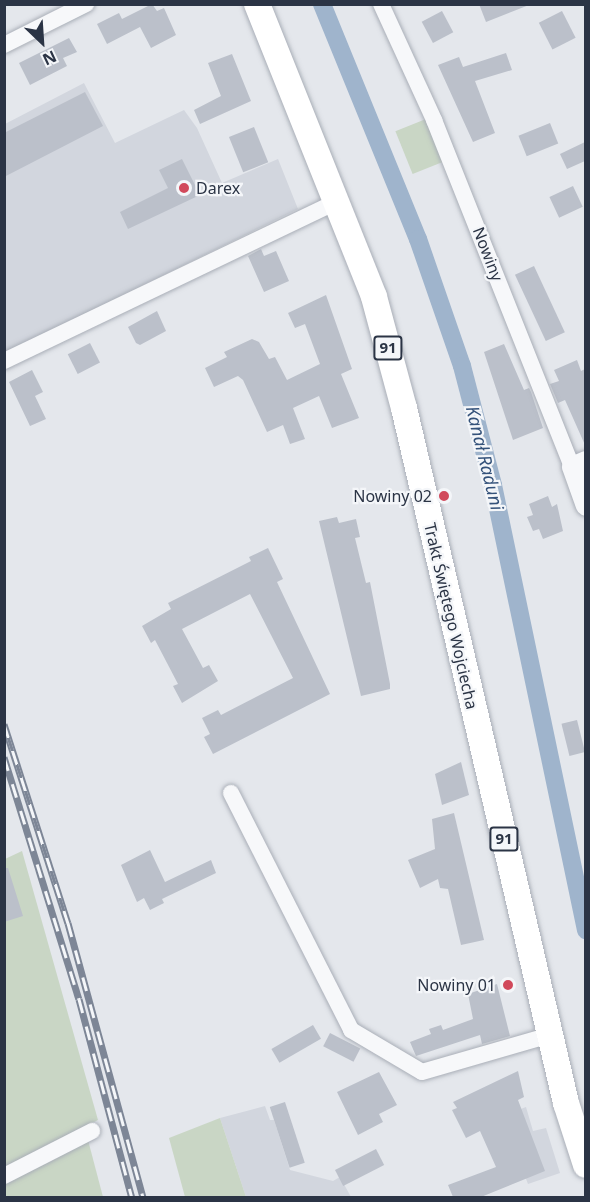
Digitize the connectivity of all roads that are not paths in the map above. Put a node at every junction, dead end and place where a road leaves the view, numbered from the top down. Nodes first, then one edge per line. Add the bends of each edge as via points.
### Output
1 (86, 4) edge
2 (257, 4) edge
3 (381, 4) edge
4 (4, 45) edge
5 (338, 201) junction
6 (4, 361) edge
7 (579, 464) edge
8 (585, 506) edge
9 (231, 793) dead end
10 (550, 1035) junction
11 (92, 1131) dead end
12 (585, 1165) edge
13 (4, 1176) edge

1 - 4 street
2 - 5 main road, Trakt Świętego Wojciecha / 91
3 - 7 street, Nowiny via 439,130
5 - 6 street
5 - 10 main road, Trakt Świętego Wojciecha / 91 via 374,297 404,408
7 - 8 street, Nowiny
9 - 10 street via 351,1030 422,1072
10 - 12 main road, Trakt Świętego Wojciecha / 91
11 - 13 street

